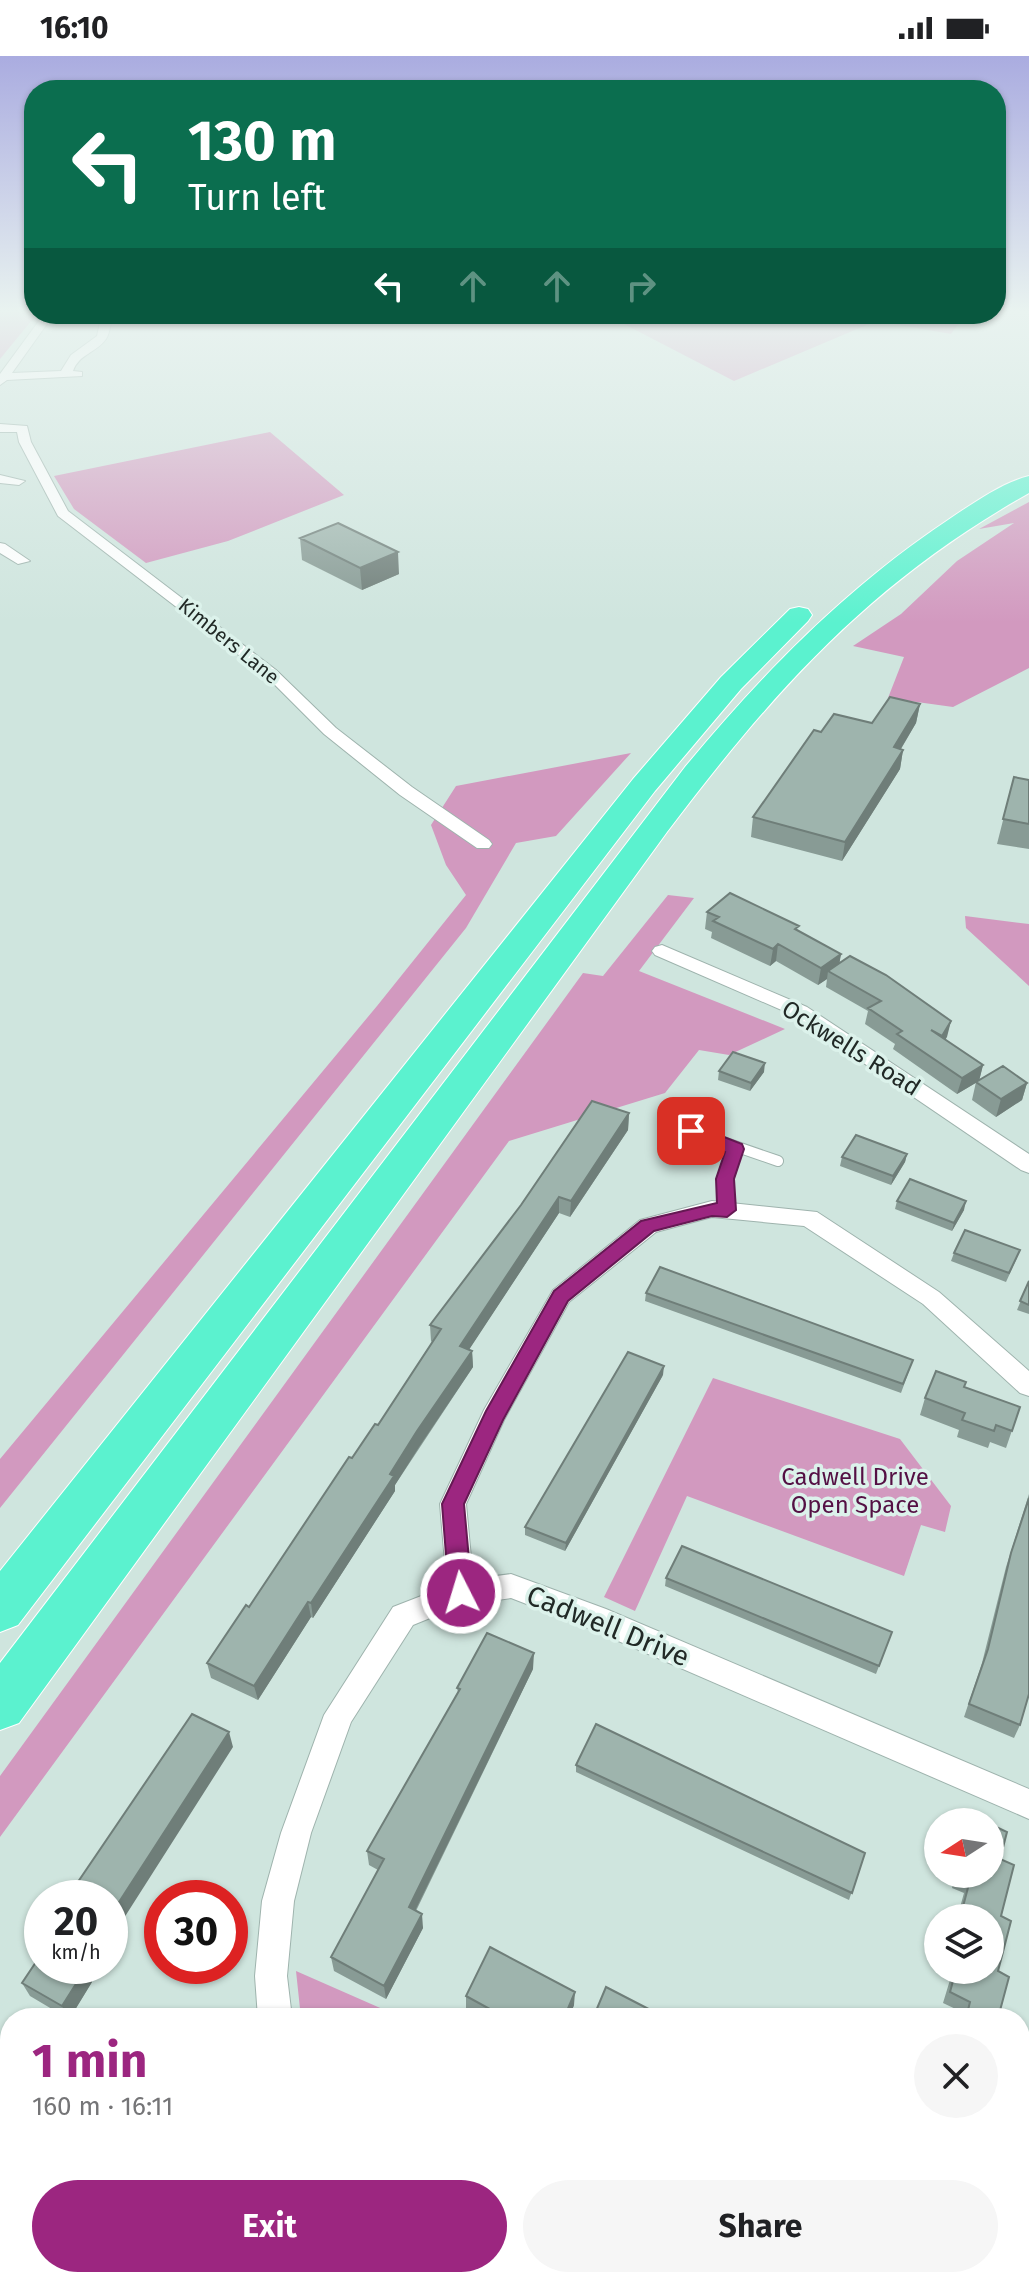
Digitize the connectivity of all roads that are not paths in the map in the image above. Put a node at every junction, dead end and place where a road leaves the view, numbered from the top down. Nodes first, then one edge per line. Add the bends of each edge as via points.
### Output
1 (0, 428) edge
2 (1029, 463) edge
3 (0, 479) edge
4 (19, 481) dead end
5 (1029, 483) edge
6 (895, 539) dead end
7 (0, 547) edge
8 (23, 561) dead end
9 (861, 564) dead end
10 (483, 844) dead end
11 (662, 951) dead end
12 (691, 1131) dead end
13 (735, 1149) junction
14 (778, 1161) dead end
15 (1029, 1165) edge
16 (727, 1210) junction
17 (1029, 1386) edge
18 (119, 1456) junction
19 (0, 1573) edge
20 (461, 1593) junction
21 (0, 1609) edge
22 (0, 1705) edge
23 (1029, 1804) edge
24 (274, 2008) edge

1 - 10 street, Kimbers Lane via 23,429 63,513 271,673 330,731 406,791
2 - 6 highway
3 - 4 street
5 - 22 highway via 939,536 862,594 738,719
7 - 8 street
9 - 18 highway via 751,661 666,758
11 - 15 street, Ockwells Road via 800,1011
12 - 13 lane
13 - 14 lane
13 - 16 lane via 725,1179
16 - 17 street via 809,1218 931,1298
16 - 20 street via 648,1226 561,1296 493,1417 453,1504
18 - 19 highway
18 - 21 highway
20 - 23 street, Cadwell Drive via 511,1586
20 - 24 street, Cadwell Drive via 403,1616 339,1715 296,1833 278,1901 271,1976

